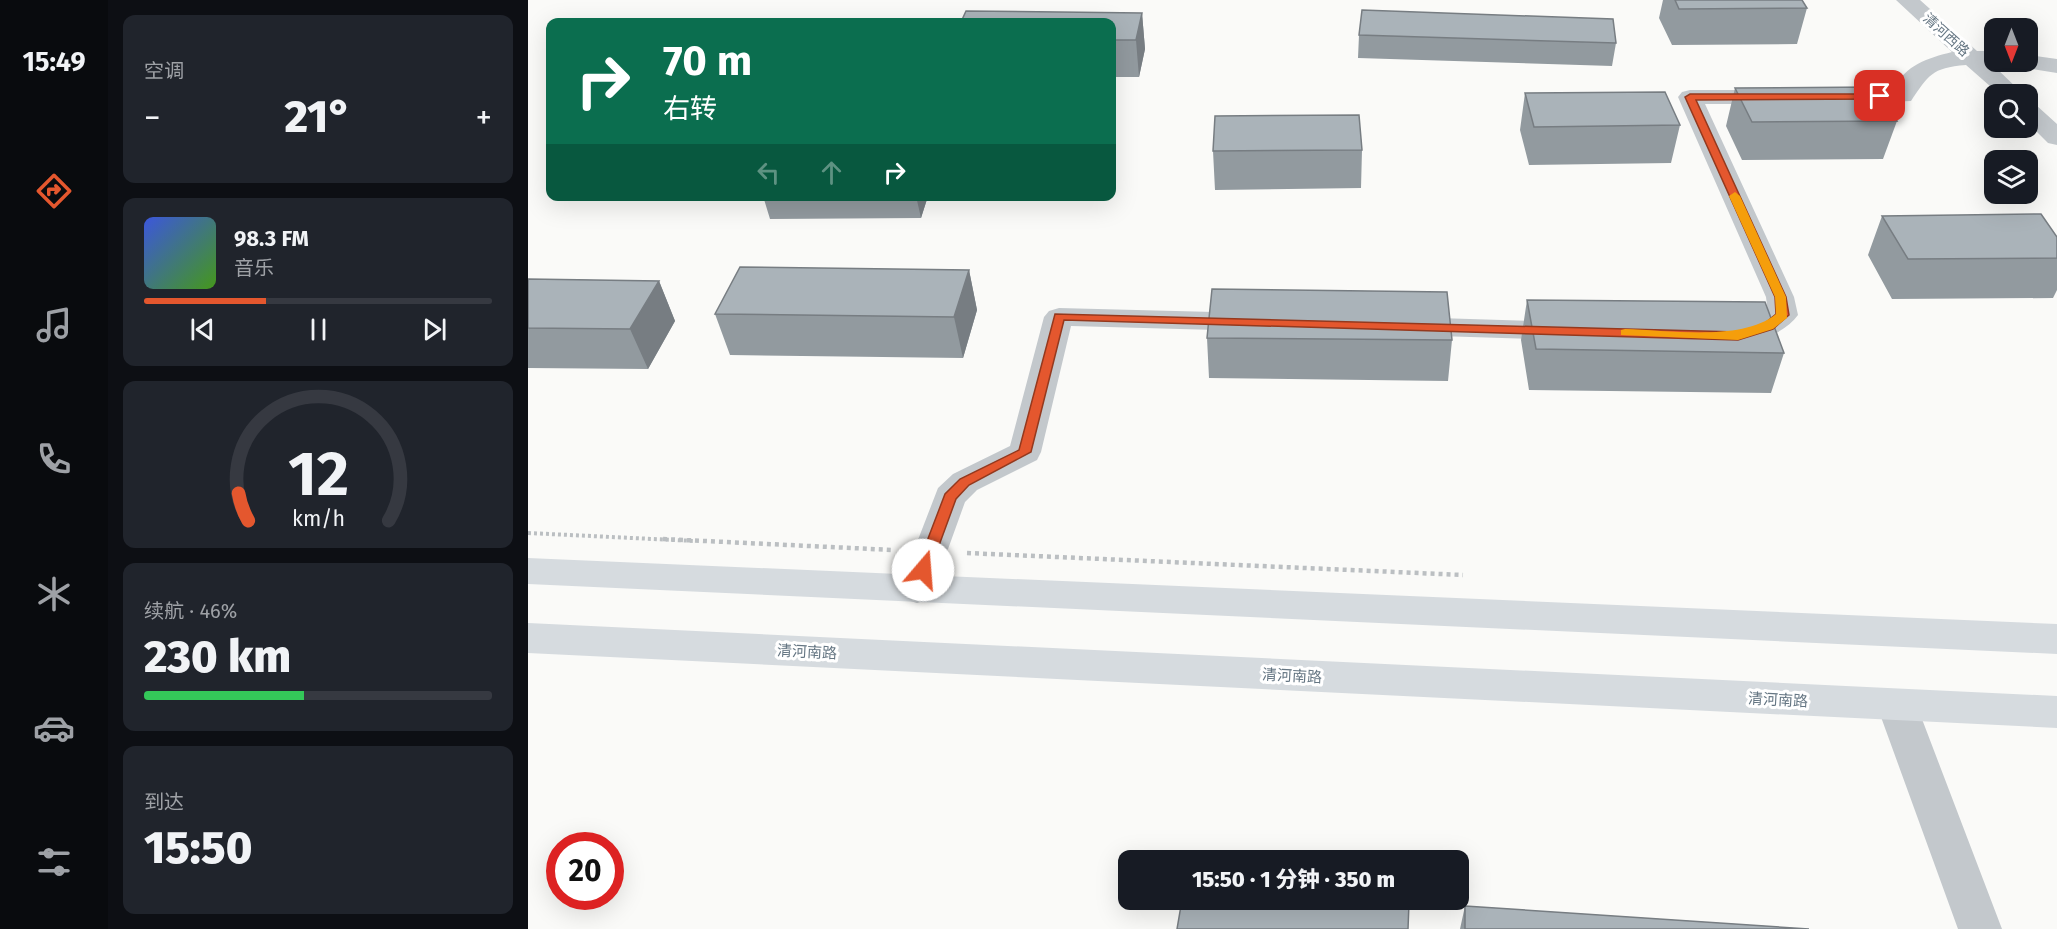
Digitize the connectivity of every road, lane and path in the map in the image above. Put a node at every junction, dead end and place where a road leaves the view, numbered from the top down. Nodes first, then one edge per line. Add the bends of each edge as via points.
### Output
1 (1907, 0) edge
2 (1982, 56) edge
3 (2038, 63) edge
4 (2057, 66) edge
5 (2004, 84) edge
6 (2038, 120) edge
7 (2057, 138) edge
8 (1274, 323) edge
9 (1381, 326) edge
10 (1595, 332) edge
11 (1703, 335) edge
12 (528, 533) edge
13 (929, 551) junction
14 (528, 571) edge
15 (1469, 575) dead end
16 (917, 589) junction
17 (528, 638) edge
18 (2057, 639) edge
19 (1897, 706) junction
20 (2057, 712) edge
21 (1980, 929) edge

1 - 2 street, 清河西路
2 - 5 street, 清河西路
2 - 11 street via 1924,67 1907,83 1903,96 1690,97 1780,297 1783,315 1769,327 1738,336
3 - 4 street
6 - 7 street
8 - 13 street via 1059,316 1025,452 964,482 950,497
9 - 10 street
12 - 13 path
13 - 15 path
13 - 16 street
14 - 16 main road
16 - 18 main road
17 - 19 main road, 清河南路
19 - 20 main road, 清河南路
19 - 21 street

